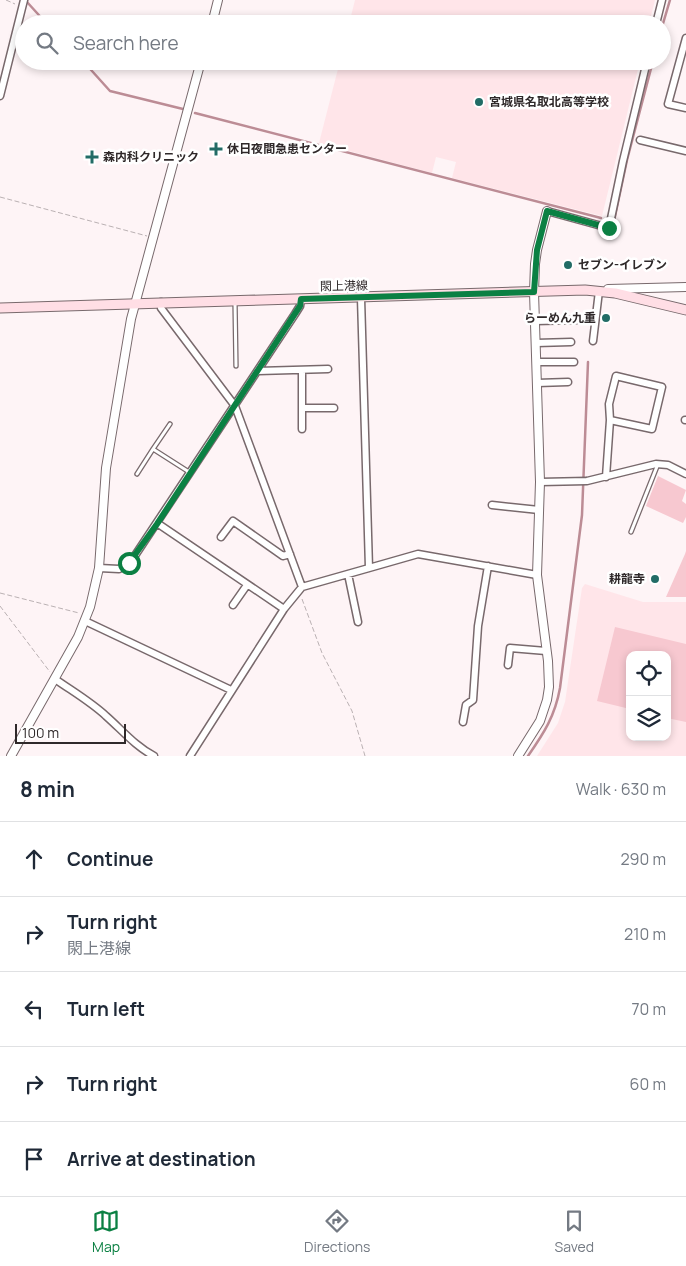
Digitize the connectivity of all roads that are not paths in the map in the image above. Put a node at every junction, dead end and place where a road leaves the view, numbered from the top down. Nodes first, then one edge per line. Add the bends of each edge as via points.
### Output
1 (24, 0) edge
2 (218, 0) edge
3 (662, 0) edge
4 (20, 15) edge
5 (214, 15) edge
6 (658, 15) edge
7 (15, 36) edge
8 (686, 38) edge
9 (682, 65) edge
10 (198, 70) edge
11 (645, 70) edge
12 (0, 96) edge
13 (686, 108) edge
14 (640, 140) dead end
15 (686, 152) edge
16 (547, 211) joint
17 (657, 288) junction
18 (686, 288) edge
19 (585, 290) junction
20 (534, 292) junction
21 (599, 292) junction
22 (361, 298) junction
23 (301, 299) junction
24 (234, 300) junction
25 (649, 301) junction
26 (161, 302) junction
27 (135, 303) junction
28 (0, 308) edge
29 (686, 310) edge
30 (577, 320) dead end
31 (535, 321) junction
32 (593, 341) dead end
33 (536, 342) junction
34 (571, 342) dead end
35 (536, 362) junction
36 (574, 362) dead end
37 (236, 366) dead end
38 (328, 369) dead end
39 (302, 370) junction
40 (258, 371) junction
41 (568, 382) dead end
42 (537, 383) junction
43 (235, 406) junction
44 (302, 408) junction
45 (334, 408) dead end
46 (610, 420) junction
47 (170, 424) dead end
48 (302, 429) dead end
49 (153, 449) junction
50 (659, 464) junction
51 (189, 473) junction
52 (136, 474) dead end
53 (686, 474) edge
54 (606, 477) junction
55 (540, 482) junction
56 (492, 504) dead end
57 (539, 510) junction
58 (157, 524) junction
59 (631, 532) dead end
60 (221, 537) dead end
61 (290, 554) junction
62 (488, 566) junction
63 (99, 568) junction
64 (370, 568) junction
65 (348, 574) junction
66 (537, 575) junction
67 (247, 585) junction
68 (301, 589) junction
69 (233, 605) dead end
70 (284, 609) junction
71 (86, 618) junction
72 (358, 622) dead end
73 (546, 651) junction
74 (508, 665) dead end
75 (55, 679) junction
76 (231, 690) junction
77 (463, 722) dead end
78 (11, 756) edge
79 (154, 756) edge
80 (190, 756) edge
81 (518, 756) edge

1 - 4 street
2 - 5 street
3 - 6 street
7 - 12 street
8 - 9 street
9 - 13 street via 668,104
10 - 27 street
11 - 16 street via 609,228
14 - 15 street
16 - 20 street via 537,250
17 - 18 street
17 - 19 street
17 - 25 street via 650,294
19 - 20 main road, 閖上港線
19 - 21 main road, 閖上港線
20 - 22 main road, 閖上港線
20 - 31 street
21 - 25 main road, 閖上港線
21 - 32 street
22 - 23 main road, 閖上港線
22 - 64 street
23 - 24 main road, 閖上港線
23 - 40 street via 300,306
24 - 26 main road, 閖上港線
24 - 37 lane
25 - 29 main road, 閖上港線
26 - 27 main road, 閖上港線
26 - 43 street via 161,308
27 - 28 main road, 閖上港線
27 - 63 street via 106,468
30 - 31 street
31 - 33 street
33 - 34 street
33 - 35 street
35 - 36 street
35 - 42 street
38 - 39 street
39 - 40 street
39 - 44 street
40 - 43 street
41 - 42 street
42 - 55 street
43 - 51 street
43 - 61 street
44 - 45 street
44 - 48 street
46 - 46 street via 609,404 616,376 662,387 652,429
46 - 54 street
47 - 49 lane
49 - 51 lane
49 - 52 lane
50 - 53 street
50 - 54 street
50 - 59 lane
51 - 58 street
54 - 55 street via 587,481
55 - 57 street
56 - 57 street
57 - 66 street
58 - 63 street via 124,567 114,570
58 - 67 street
60 - 61 street via 233,520 283,556
61 - 68 street
62 - 64 street via 418,554
62 - 66 street
62 - 77 street via 478,626 472,700 466,705
63 - 71 street
64 - 65 street
65 - 68 street
65 - 72 street
66 - 73 street
67 - 69 street
67 - 70 street
68 - 70 street
70 - 76 street
71 - 75 street
71 - 76 street
73 - 74 street via 510,648
73 - 81 street via 549,674 547,700 536,728
75 - 78 street
75 - 79 street via 106,715 125,735
76 - 80 street

